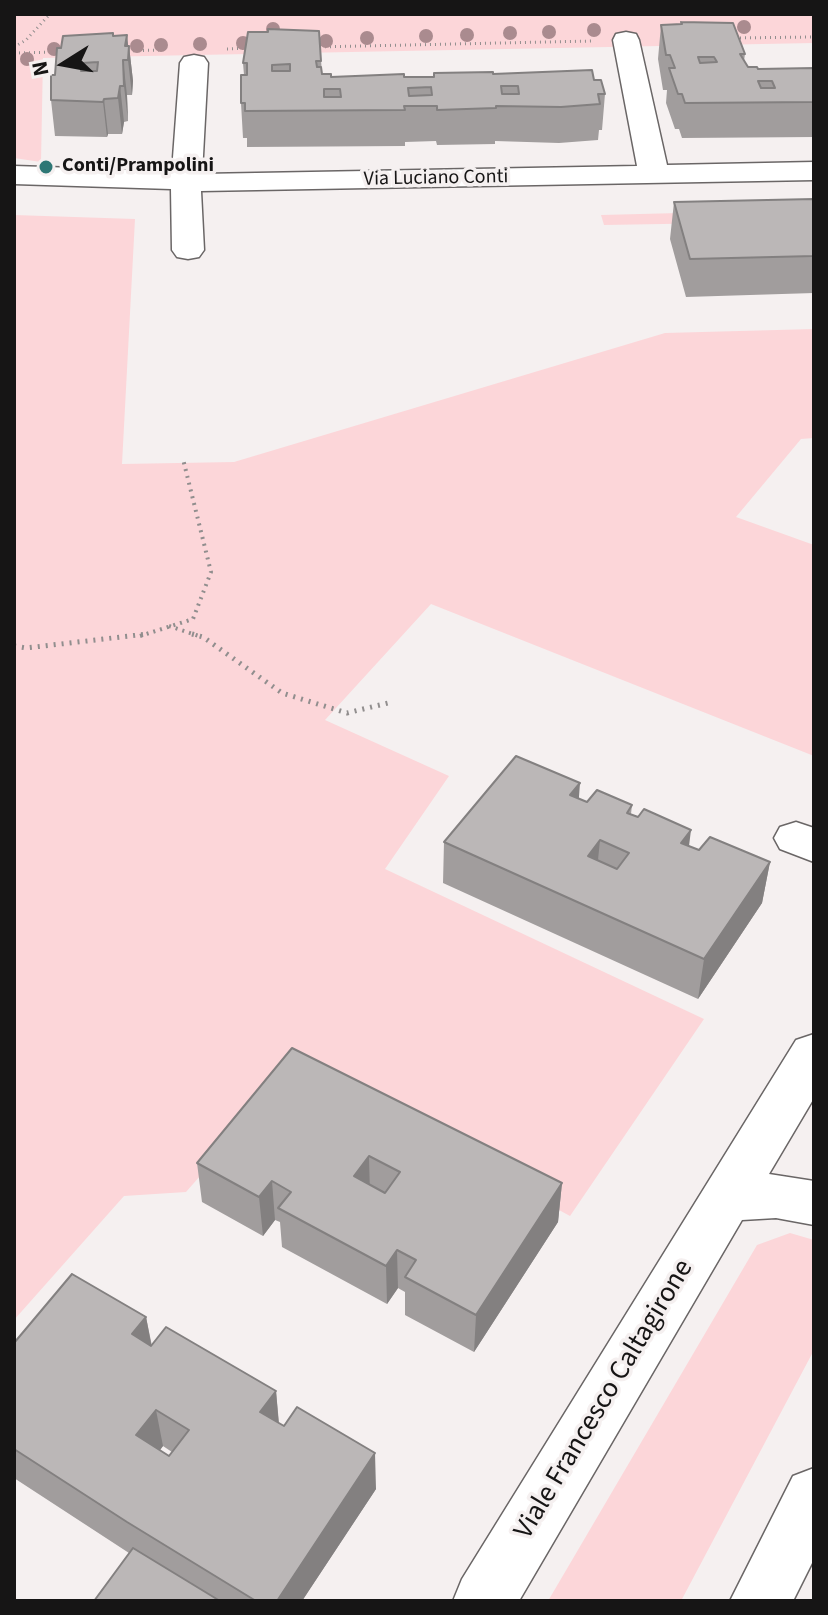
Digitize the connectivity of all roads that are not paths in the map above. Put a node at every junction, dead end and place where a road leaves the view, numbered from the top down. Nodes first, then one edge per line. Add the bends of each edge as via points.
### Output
1 (626, 40) road end
2 (194, 54) road end
3 (814, 171) edge
4 (654, 174) junction
5 (14, 175) edge
6 (187, 186) junction
7 (14, 195) edge
8 (188, 250) dead end
9 (814, 1054) edge
10 (726, 1198) junction
11 (814, 1203) edge
12 (814, 1496) edge
13 (484, 1601) edge
14 (761, 1601) edge

1 - 4 street
2 - 6 street
3 - 4 street, Via Luciano Conti
4 - 6 street, Via Luciano Conti via 422,188
5 - 6 street, Via Luciano Conti
6 - 7 street, Via Luciano Conti
6 - 8 street
9 - 10 street, Viale Francesco Caltagirone
10 - 11 street via 776,1196
10 - 13 street, Viale Francesco Caltagirone
12 - 14 street

